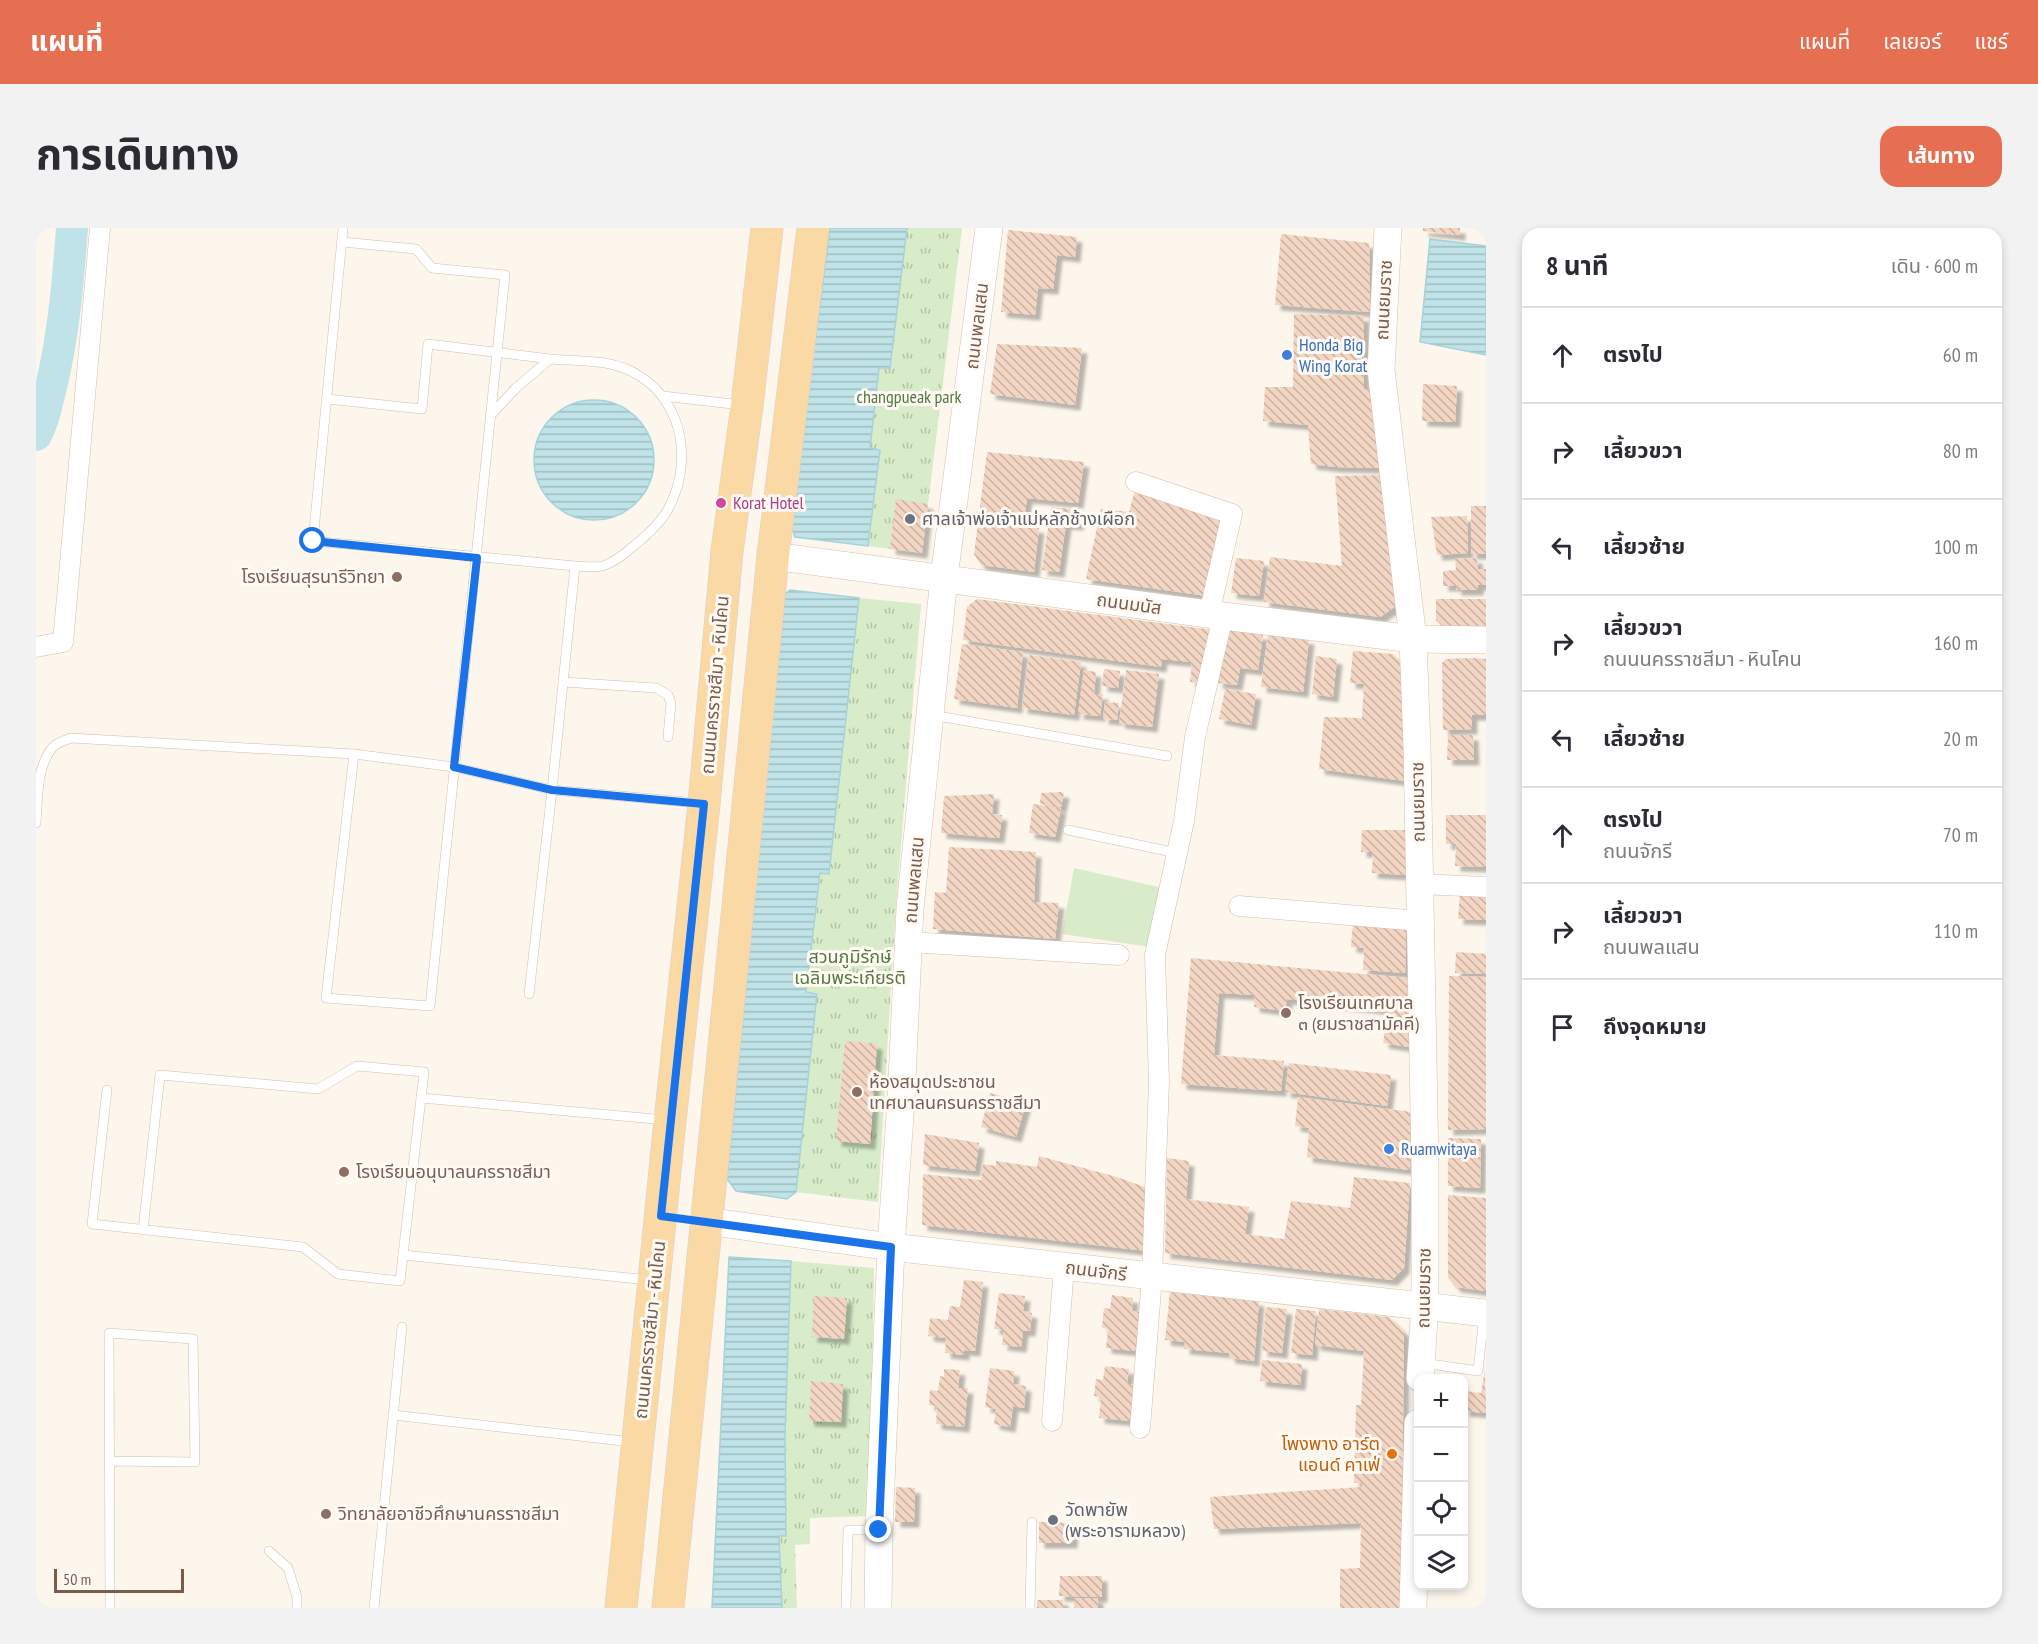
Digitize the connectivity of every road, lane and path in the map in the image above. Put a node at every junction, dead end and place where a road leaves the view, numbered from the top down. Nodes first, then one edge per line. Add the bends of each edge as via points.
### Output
1 (100, 228) edge
2 (343, 228) edge
3 (767, 228) edge
4 (813, 228) edge
5 (989, 228) edge
6 (1388, 228) edge
7 (342, 242) junction
8 (497, 351) junction
9 (550, 359) junction
10 (663, 396) junction
11 (327, 399) junction
12 (747, 406) junction
13 (490, 416) junction
14 (1136, 482) dead end
15 (727, 551) junction
16 (773, 556) junction
17 (477, 558) junction
18 (574, 566) junction
19 (944, 579) junction
20 (1216, 615) junction
21 (1413, 639) junction
22 (1486, 640) edge
23 (36, 647) edge
24 (563, 682) junction
25 (930, 714) junction
26 (668, 737) dead end
27 (354, 754) junction
28 (1167, 756) dead end
29 (454, 767) junction
30 (552, 790) junction
31 (704, 804) junction
32 (36, 823) edge
33 (1068, 830) dead end
34 (1177, 853) junction
35 (1420, 884) junction
36 (1486, 887) edge
37 (1239, 906) dead end
38 (1420, 921) junction
39 (909, 942) junction
40 (1119, 955) dead end
41 (529, 994) dead end
42 (107, 1090) dead end
43 (421, 1098) junction
44 (670, 1121) junction
45 (661, 1216) junction
46 (707, 1221) junction
47 (143, 1230) junction
48 (891, 1247) junction
49 (403, 1255) junction
50 (1064, 1267) junction
51 (1152, 1277) junction
52 (655, 1280) junction
53 (1425, 1305) junction
54 (1485, 1313) edge
55 (402, 1327) dead end
56 (1420, 1371) edge
57 (393, 1415) junction
58 (1052, 1421) dead end
59 (1140, 1428) dead end
60 (1419, 1428) edge
61 (638, 1443) junction
62 (110, 1461) junction
63 (1032, 1522) dead end
64 (879, 1530) junction
65 (269, 1551) dead end
66 (110, 1608) edge
67 (297, 1608) edge
68 (374, 1608) edge
69 (621, 1608) edge
70 (668, 1608) edge
71 (846, 1608) edge
72 (878, 1608) edge
73 (1030, 1608) edge
74 (1413, 1608) edge

1 - 23 street via 63,642
2 - 7 lane
3 - 12 main road, ถนนนครราชสีมา - หินโคน
4 - 16 main road
5 - 19 street, ถนนพลแสน
6 - 21 street, ถนนยมราช via 1381,370
7 - 8 lane via 416,249 432,268 506,275
7 - 11 lane
8 - 9 lane
8 - 11 lane via 428,344 422,409
8 - 13 lane
9 - 10 lane via 613,363 639,375
9 - 13 lane
10 - 12 lane
10 - 18 lane via 676,420 682,448 680,481 667,512 624,554 602,566
11 - 17 lane via 313,541
12 - 15 main road, ถนนนครราชสีมา - หินโคน
13 - 17 lane
14 - 20 street via 1232,514
15 - 16 main road
15 - 31 main road, ถนนนครราชสีมา - หินโคน
16 - 19 street, ถนนมนัส
16 - 46 main road
17 - 18 lane
17 - 29 lane
18 - 24 lane
19 - 20 street, ถนนมนัส
19 - 25 street, ถนนพลแสน
20 - 21 street, ถนนมนัส
20 - 34 street
21 - 22 street, ถนนมนัส
21 - 35 street, ถนนยมราช
24 - 26 lane via 656,688 668,695 671,703
24 - 30 lane
25 - 28 lane
25 - 39 street, ถนนพลแสน
27 - 29 lane
27 - 29 lane via 326,998 430,1006
27 - 32 lane via 71,738 56,744 47,756
29 - 30 lane
30 - 31 lane
30 - 41 lane
31 - 44 main road, ถนนนครราชสีมา - หินโคน
33 - 34 lane
34 - 51 street via 1155,955 1160,1081
35 - 36 street
35 - 38 street, ถนนยมราช
37 - 38 street
38 - 53 street, ถนนยมราช
39 - 40 street
39 - 48 street, ถนนพลแสน
42 - 47 lane via 92,1224
43 - 44 lane
43 - 47 lane via 424,1072 357,1066 318,1089 160,1075
43 - 49 lane
44 - 45 main road, ถนนนครราชสีมา - หินโคน
45 - 46 main road
45 - 52 main road, ถนนนครราชสีมา - หินโคน
46 - 48 street, ถนนจักรี
46 - 70 main road
47 - 49 lane via 303,1247 338,1274 400,1281
48 - 50 street, ถนนจักรี
48 - 64 street, ถนนพลแสน
49 - 52 lane
50 - 51 street, ถนนจักรี
50 - 58 street
51 - 53 street, ถนนจักรี
51 - 59 street
52 - 61 main road, ถนนนครราชสีมา - หินโคน
53 - 54 street, ถนนจักรี
53 - 56 street, ถนนยมราช
54 - 56 lane via 1478,1371
55 - 57 lane
57 - 61 lane
57 - 68 lane
60 - 74 street
61 - 69 main road, ถนนนครราชสีมา - หินโคน
62 - 62 lane via 109,1333 193,1339 195,1462
62 - 66 lane
63 - 73 lane
64 - 71 lane via 848,1530
64 - 72 street, ถนนพลแสน
65 - 67 lane via 288,1568

